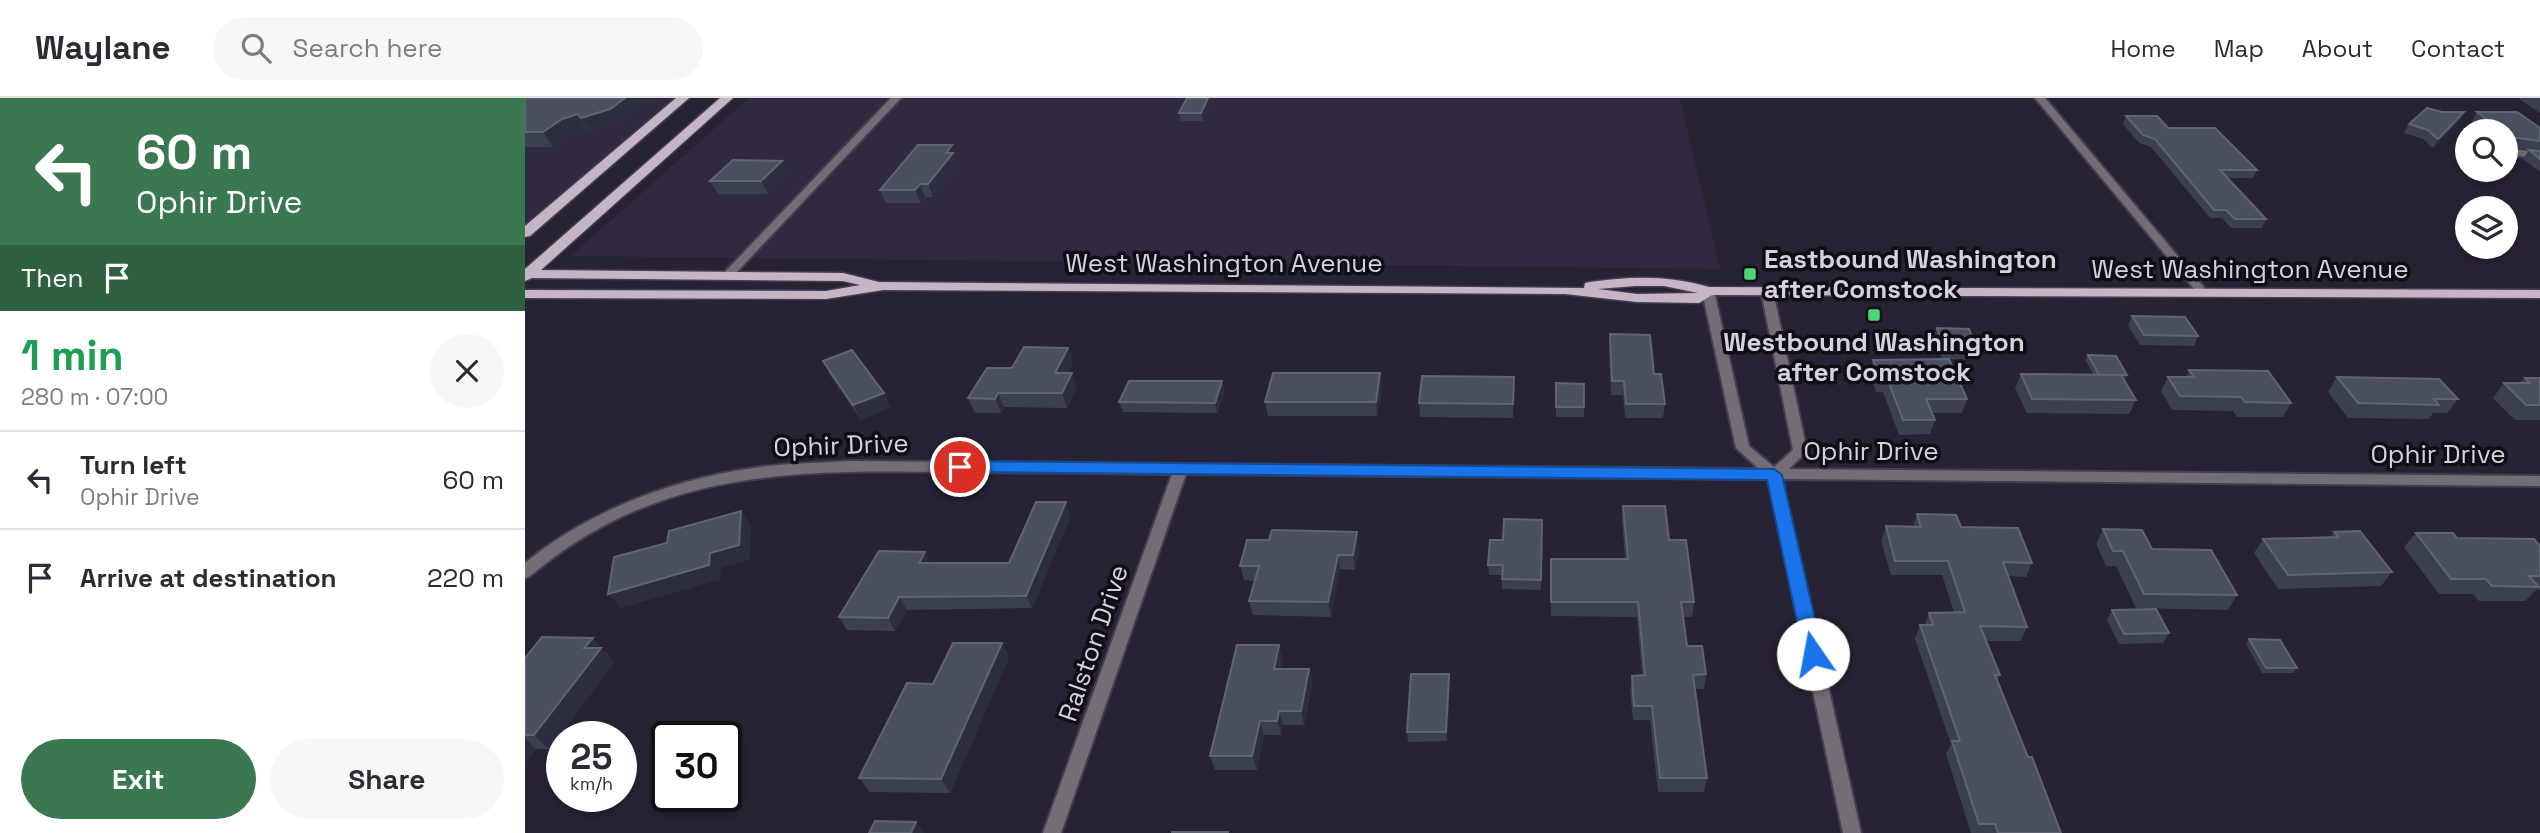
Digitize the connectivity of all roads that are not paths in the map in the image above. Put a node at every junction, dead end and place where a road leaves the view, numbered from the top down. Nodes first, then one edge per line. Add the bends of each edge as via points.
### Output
1 (683, 98) edge
2 (727, 98) edge
3 (896, 98) edge
4 (2040, 98) edge
5 (2518, 153) edge
6 (2540, 156) edge
7 (525, 233) edge
8 (526, 275) edge
9 (727, 276) junction
10 (883, 286) junction
11 (1708, 290) junction
12 (1767, 291) junction
13 (525, 293) edge
14 (2203, 293) junction
15 (2540, 294) edge
16 (1179, 470) junction
17 (1774, 475) junction
18 (2540, 481) edge
19 (525, 572) edge
20 (1052, 833) edge
21 (1853, 833) edge

1 - 7 main road
2 - 8 main road
3 - 9 street
4 - 14 street
5 - 6 street
8 - 9 main road, West Washington Avenue
9 - 10 main road, West Washington Avenue via 843,277
10 - 11 main road, West Washington Avenue via 1565,290 1672,299 1699,299
10 - 13 main road, West Washington Avenue via 826,295
11 - 12 main road, West Washington Avenue
11 - 17 street via 1744,448
12 - 14 main road, West Washington Avenue
12 - 17 street via 1800,451
14 - 15 main road, West Washington Avenue
16 - 17 street, Ophir Drive
16 - 19 street, Ophir Drive via 850,466 739,474 658,495 575,536
16 - 20 street, Ralston Drive
17 - 18 street, Ophir Drive
17 - 21 street

